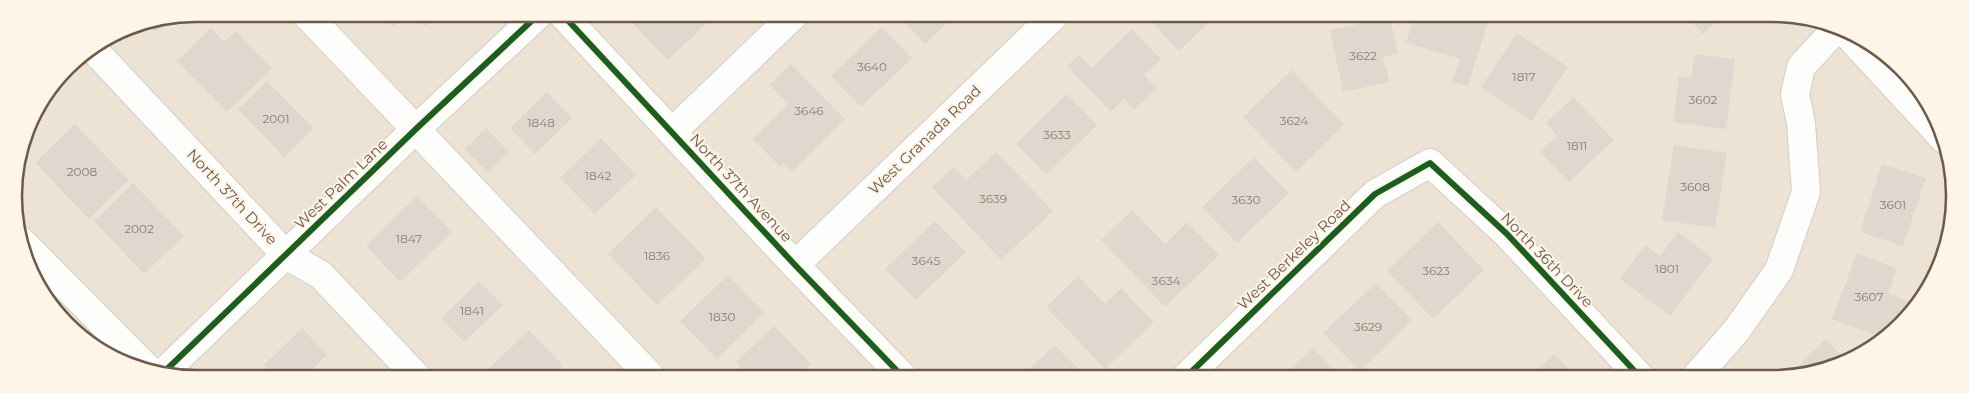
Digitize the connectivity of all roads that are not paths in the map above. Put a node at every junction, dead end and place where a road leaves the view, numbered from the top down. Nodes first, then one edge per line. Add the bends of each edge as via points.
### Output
1 (314, 22) edge
2 (530, 22) edge
3 (569, 22) edge
4 (788, 22) edge
5 (1048, 22) edge
6 (1832, 33) edge
7 (1854, 43) edge
8 (97, 54) edge
9 (1931, 125) edge
10 (417, 128) junction
11 (672, 132) junction
12 (1430, 163) joint
13 (31, 249) edge
14 (286, 255) junction
15 (795, 265) junction
16 (140, 361) edge
17 (168, 368) edge
18 (410, 370) edge
19 (644, 370) edge
20 (896, 370) edge
21 (1192, 370) edge
22 (1634, 370) edge
23 (1702, 370) edge

1 - 10 street
2 - 10 street, West Palm Lane
3 - 11 street, North 37th Avenue
4 - 11 street
5 - 15 street, West Granada Road
6 - 23 street via 1801,67 1795,94 1801,123 1806,192 1779,270 1736,331
7 - 9 street
8 - 14 street, North 37th Drive
10 - 14 street, West Palm Lane
10 - 19 street
11 - 15 street, North 37th Avenue
12 - 21 street, West Berkeley Road via 1375,194
12 - 22 street, North 36th Drive via 1507,234
13 - 16 street
14 - 17 street, West Palm Lane
14 - 18 street, North 37th Drive via 321,275
15 - 20 street, North 37th Avenue

